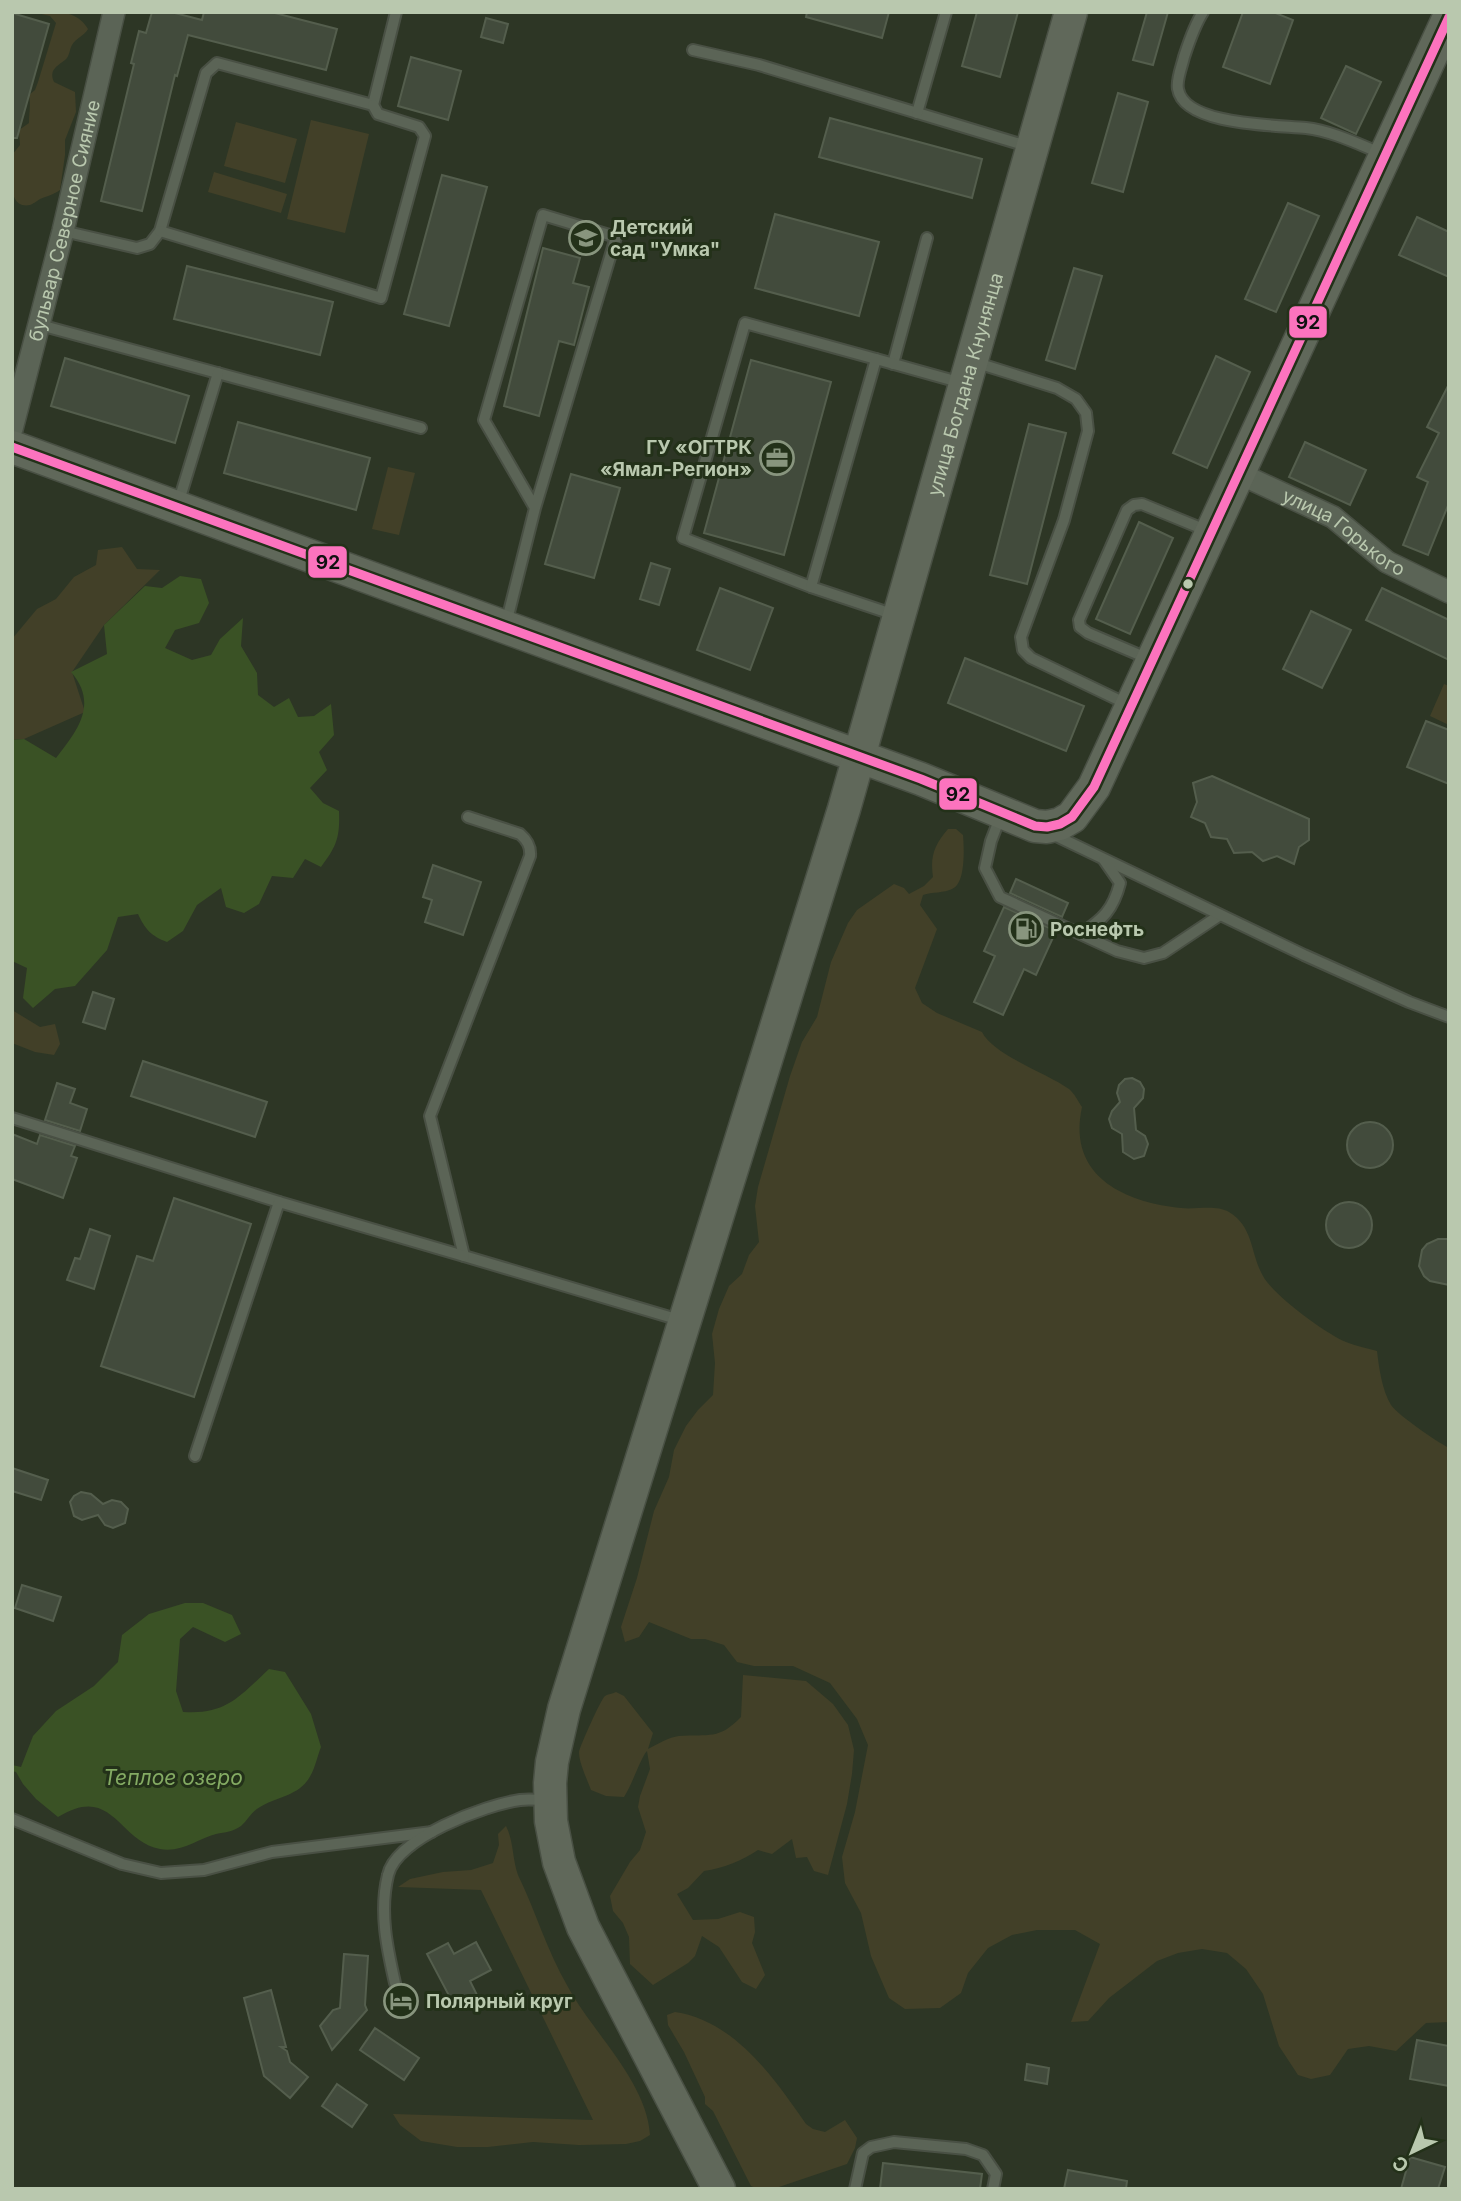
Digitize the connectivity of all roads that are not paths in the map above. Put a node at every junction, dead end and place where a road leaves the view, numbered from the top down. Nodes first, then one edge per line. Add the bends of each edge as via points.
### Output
1 (114, 12) edge
2 (396, 12) edge
3 (946, 12) edge
4 (1071, 12) edge
5 (1203, 12) edge
6 (1449, 17) edge
7 (693, 50) dead end
8 (373, 105) junction
9 (917, 113) junction
10 (1032, 148) junction
11 (1385, 155) junction
12 (63, 231) junction
13 (160, 231) junction
14 (927, 238) dead end
15 (40, 325) junction
16 (876, 359) junction
17 (893, 364) junction
18 (218, 373) junction
19 (968, 373) junction
20 (421, 428) dead end
21 (12, 429) edge
22 (12, 447) edge
23 (1238, 473) junction
24 (177, 507) junction
25 (535, 508) junction
26 (1211, 532) junction
27 (811, 587) junction
28 (1449, 592) edge
29 (898, 616) junction
30 (505, 626) junction
31 (1152, 660) junction
32 (1131, 706) junction
33 (859, 757) junction
34 (1002, 812) junction
35 (468, 817) dead end
36 (1035, 826) junction
37 (1104, 860) junction
38 (1220, 915) junction
39 (1081, 934) junction
40 (1449, 1017) edge
41 (12, 1118) edge
42 (279, 1202) junction
43 (464, 1256) junction
44 (686, 1321) junction
45 (195, 1456) dead end
46 (550, 1800) junction
47 (12, 1819) edge
48 (432, 1832) junction
49 (395, 1983) dead end
50 (719, 2189) edge
51 (855, 2189) edge
52 (993, 2189) edge

1 - 12 street, бульвар Северное Сияние
2 - 8 lane
3 - 9 lane
4 - 10 main road, улица Богдана Кнунянца
5 - 11 lane via 1181,70 1178,89 1186,105 1254,126 1325,132
6 - 11 main road
7 - 9 lane
8 - 13 lane via 217,63 206,73
8 - 13 lane via 378,114 419,127 425,136 381,298
9 - 10 lane
10 - 19 main road, улица Богдана Кнунянца
11 - 23 main road
12 - 13 lane via 137,248 150,244
12 - 15 street, бульвар Северное Сияние
14 - 17 lane
15 - 18 lane
15 - 21 street, бульвар Северное Сияние
16 - 17 lane
16 - 27 lane
16 - 27 lane via 745,323 683,538
17 - 19 lane
18 - 20 lane
18 - 24 lane
19 - 29 main road, улица Богдана Кнунянца
19 - 32 lane via 1057,388 1076,399 1086,413 1088,431 1054,551 1021,637 1023,650 1031,658
22 - 24 main road
23 - 26 main road
23 - 28 street, улица Горького via 1333,517 1387,562
24 - 30 main road
25 - 25 lane via 616,237 543,215 484,421
25 - 30 lane
26 - 31 main road
26 - 31 lane via 1142,503 1128,510 1079,620 1080,627
27 - 29 lane
29 - 33 main road, улица Богдана Кнунянца
30 - 33 main road
31 - 32 main road
32 - 36 main road via 1094,787 1072,817 1060,824
33 - 34 main road
33 - 44 main road, улица Богдана Кнунянца
34 - 36 main road
34 - 39 lane via 985,868 1000,897
35 - 43 lane via 520,834 530,856 430,1116
36 - 37 lane
37 - 38 lane
37 - 39 lane via 1120,883 1115,901 1101,920
38 - 39 lane via 1163,953 1144,958
38 - 40 lane
41 - 42 lane
42 - 43 lane
42 - 45 lane
43 - 44 lane
44 - 46 main road, улица Богдана Кнунянца via 564,1709 552,1762
46 - 48 lane via 520,1800 478,1811
46 - 50 main road, улица Богдана Кнунянца via 559,1862 579,1917
47 - 48 lane via 122,1864 161,1872 204,1870 272,1852
48 - 49 lane via 406,1849 388,1874 384,1909
51 - 52 lane via 863,2153 894,2142 983,2155 996,2174

